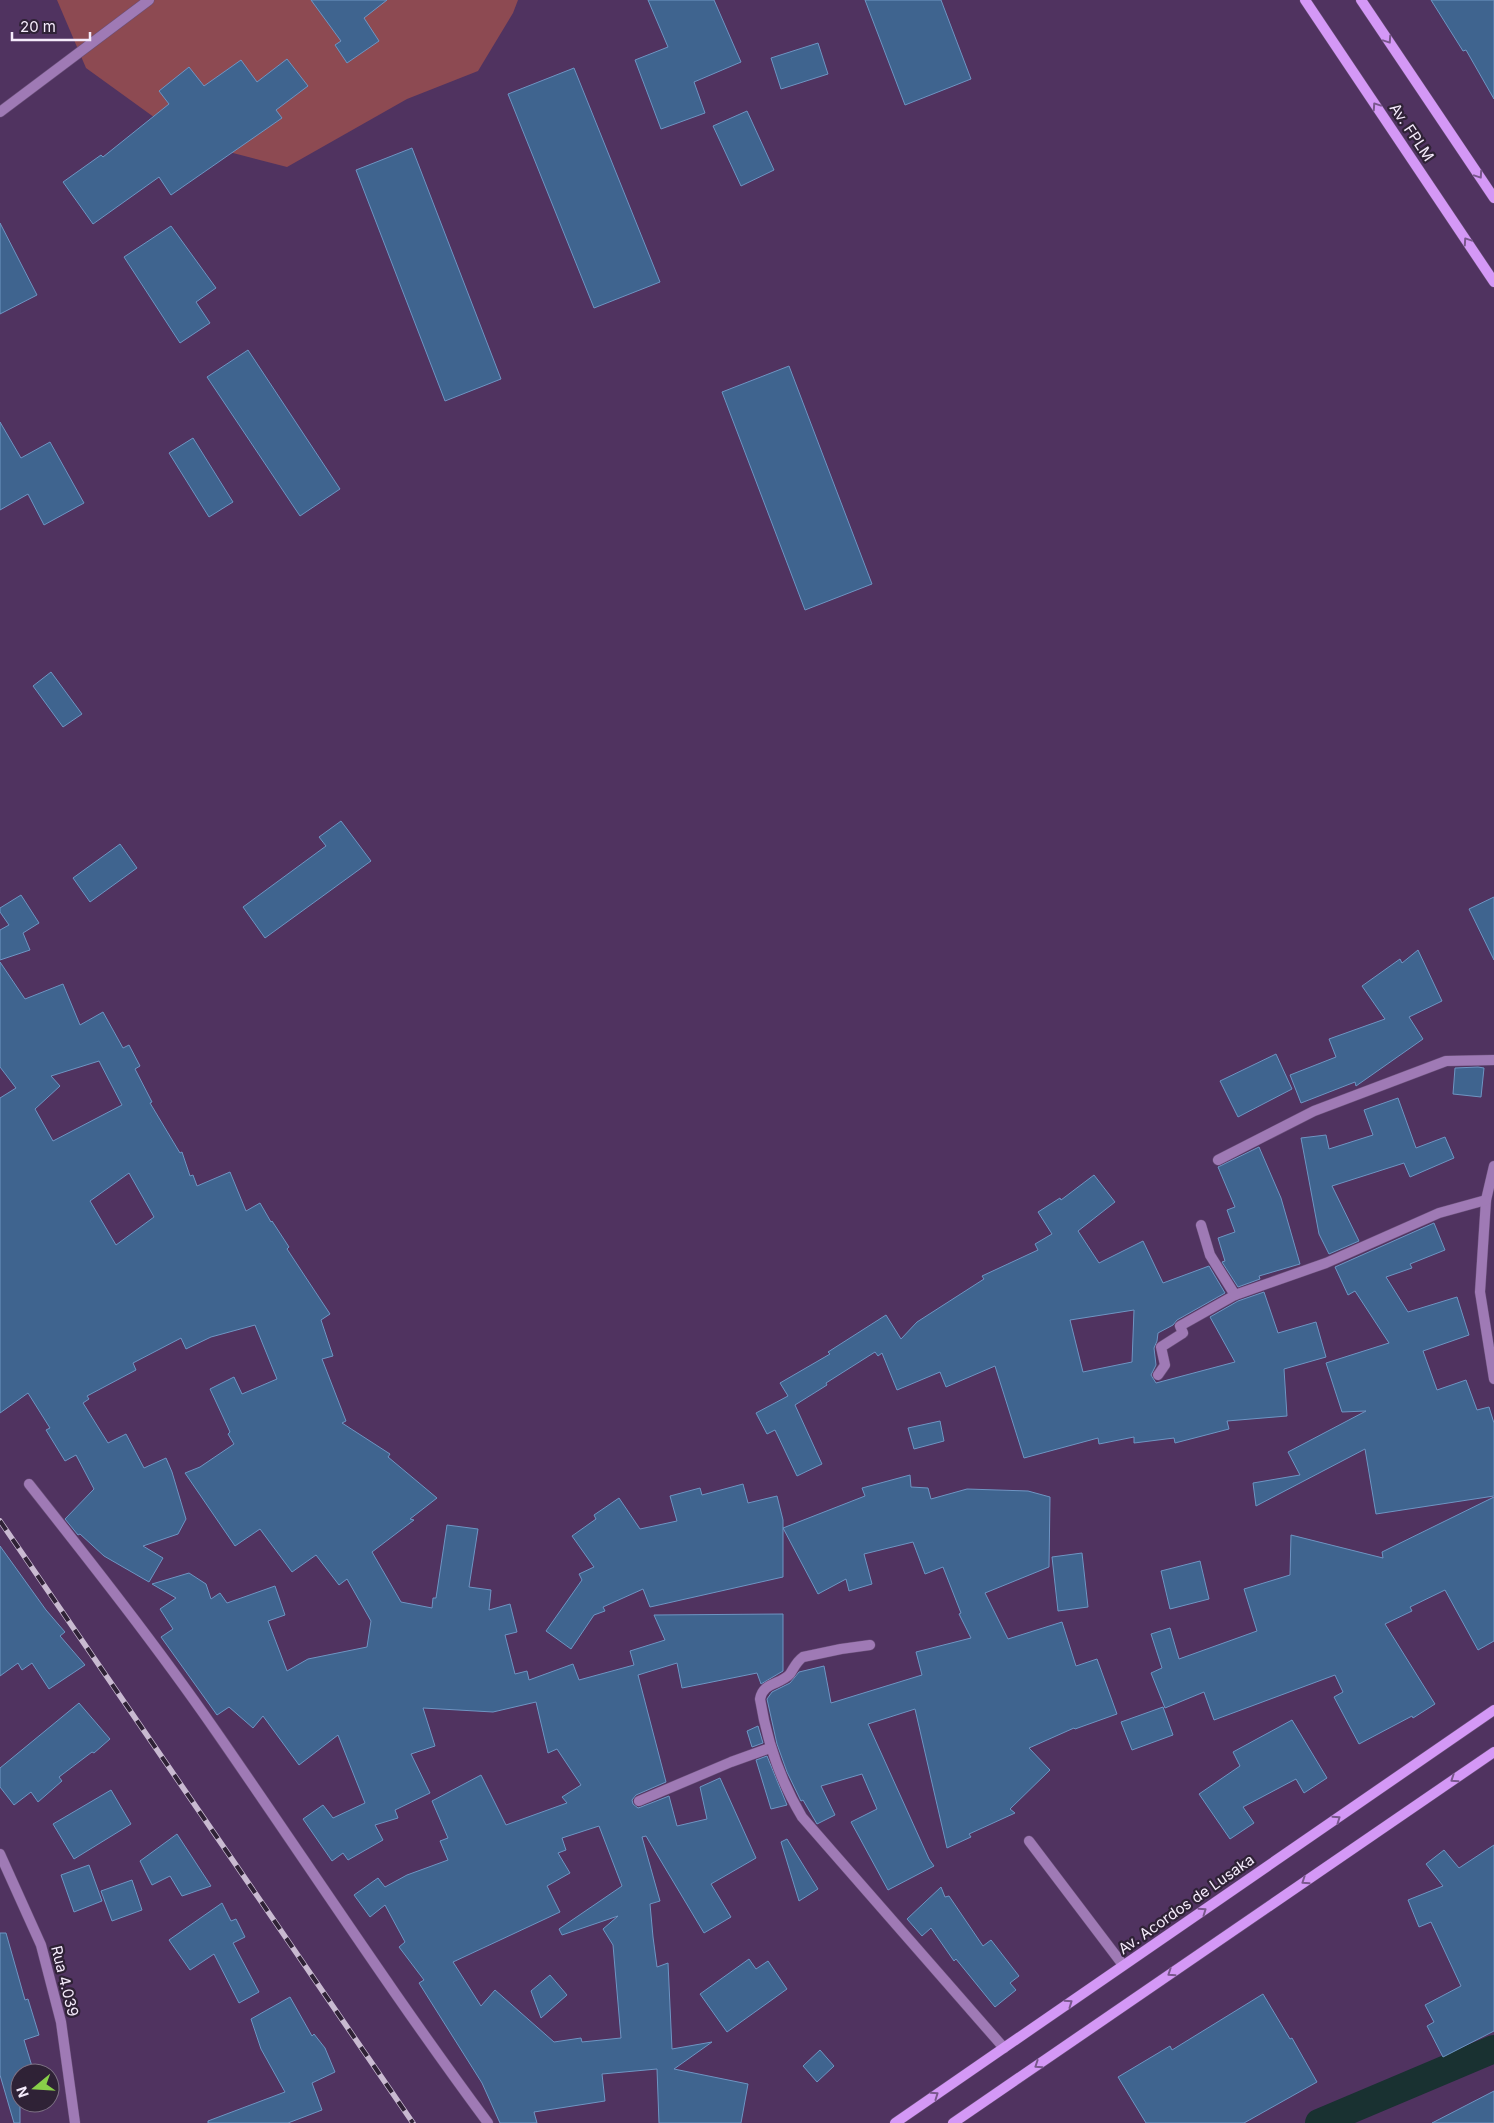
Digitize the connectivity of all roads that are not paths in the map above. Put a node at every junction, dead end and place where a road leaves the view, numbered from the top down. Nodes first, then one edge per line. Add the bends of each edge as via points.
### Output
1 (149, 0) edge
2 (1305, 0) edge
3 (1361, 0) edge
4 (0, 112) edge
5 (1494, 198) edge
6 (1494, 282) edge
7 (1494, 1060) edge
8 (1218, 1160) dead end
9 (1494, 1166) edge
10 (1486, 1200) junction
11 (1201, 1226) dead end
12 (1235, 1295) junction
13 (1158, 1375) dead end
14 (1494, 1379) edge
15 (29, 1484) dead end
16 (870, 1645) dead end
17 (1494, 1710) edge
18 (770, 1748) junction
19 (1494, 1752) edge
20 (639, 1801) dead end
21 (1029, 1841) dead end
22 (0, 1854) edge
23 (1124, 1966) junction
24 (1004, 2048) junction
25 (75, 2123) edge
26 (488, 2123) edge
27 (895, 2123) edge
28 (953, 2123) edge

1 - 4 street
6 -> 2 main road, Av. FPLM
3 -> 5 main road
7 - 8 street via 1446,1061 1314,1111
9 - 10 street
10 - 12 street via 1439,1212 1326,1263
10 - 14 street via 1480,1292
11 - 12 street via 1210,1256
12 - 13 street via 1180,1326 1183,1333 1161,1347 1165,1364
15 - 26 street via 159,1651 330,1896 392,1991
16 - 18 street via 803,1657 789,1674 765,1687 760,1700
23 -> 17 main road, Av. Acordos de Lusaka
18 - 20 street
18 - 24 street via 802,1817
19 -> 28 main road
21 - 23 street
22 - 25 street, Rua 4.039 via 41,1945 61,2022
24 -> 23 main road, Av. Acordos de Lusaka
27 -> 24 main road, Av. Acordos de Lusaka

